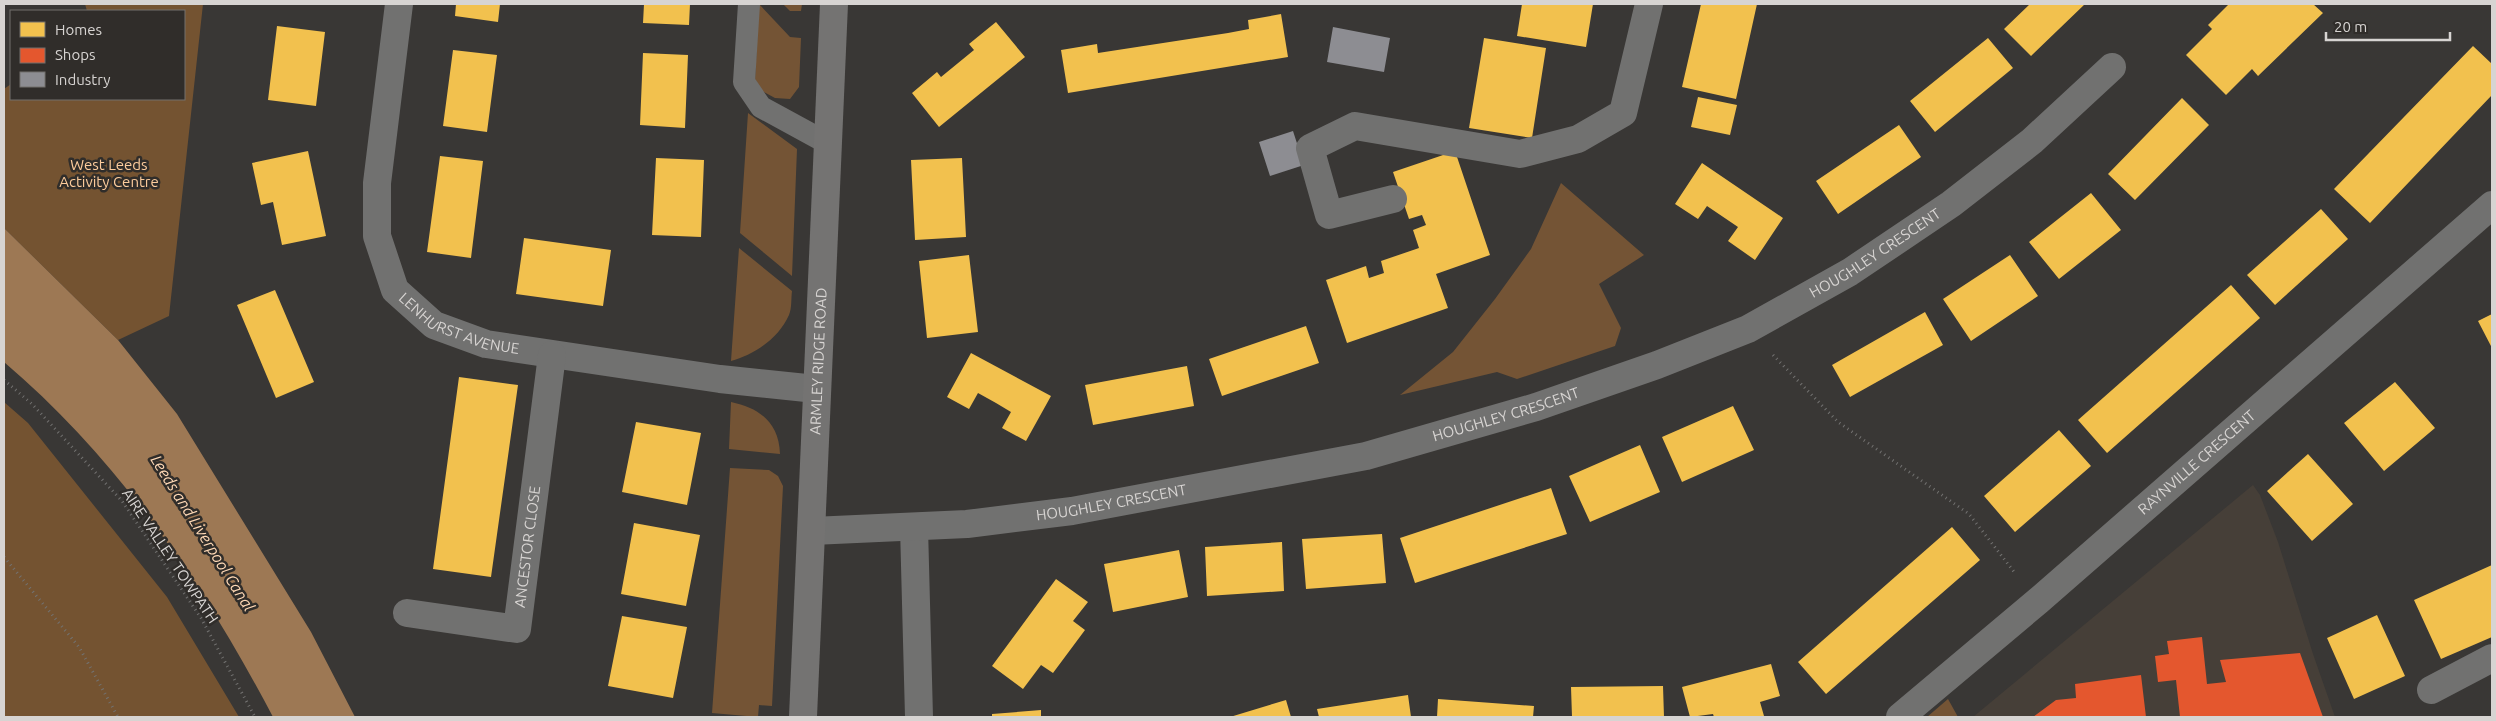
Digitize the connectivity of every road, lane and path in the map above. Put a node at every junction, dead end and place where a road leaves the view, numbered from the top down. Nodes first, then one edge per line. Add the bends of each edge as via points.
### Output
1 (399, 4) edge
2 (749, 4) edge
3 (834, 4) edge
4 (1650, 4) edge
5 (2112, 67) dead end
6 (829, 144) junction
7 (1393, 199) dead end
8 (2492, 206) edge
9 (1748, 329) junction
10 (552, 355) junction
11 (4, 380) edge
12 (816, 389) junction
13 (914, 527) junction
14 (812, 530) junction
15 (4, 557) edge
16 (2038, 602) junction
17 (407, 613) dead end
18 (2492, 658) edge
19 (2431, 690) dead end
20 (118, 717) edge
21 (255, 717) edge
22 (803, 717) edge
23 (919, 717) edge
24 (1900, 717) edge

1 - 10 street, LENHURST AVENUE via 378,183 376,236 395,290 434,325 486,344
2 - 6 lane via 744,82 761,107
3 - 6 street, ARMLEY RIDGE ROAD
4 - 7 street via 1623,113 1578,139 1520,154 1355,126 1310,148 1330,215
5 - 9 street, HOUGHLEY CRESCENT via 2032,141 1951,204 1850,272
6 - 12 street, ARMLEY RIDGE ROAD
8 - 16 street, RAYNVILLE CRESCENT
9 - 13 street, HOUGHLEY CRESCENT via 1536,407 1366,456 1072,511
9 - 16 path via 1838,422 1969,514
10 - 12 street, LENHURST AVENUE
10 - 17 street, ANCESTOR CLOSE via 517,629
11 - 21 path, AIRE VALLEY TOWPATH via 32,404 122,501 201,618
12 - 14 street, ARMLEY RIDGE ROAD
13 - 14 street, HOUGHLEY CRESCENT
13 - 23 street
14 - 22 street, ARMLEY RIDGE ROAD
15 - 20 path via 79,648
16 - 24 street, RAYNVILLE CRESCENT
18 - 19 street

